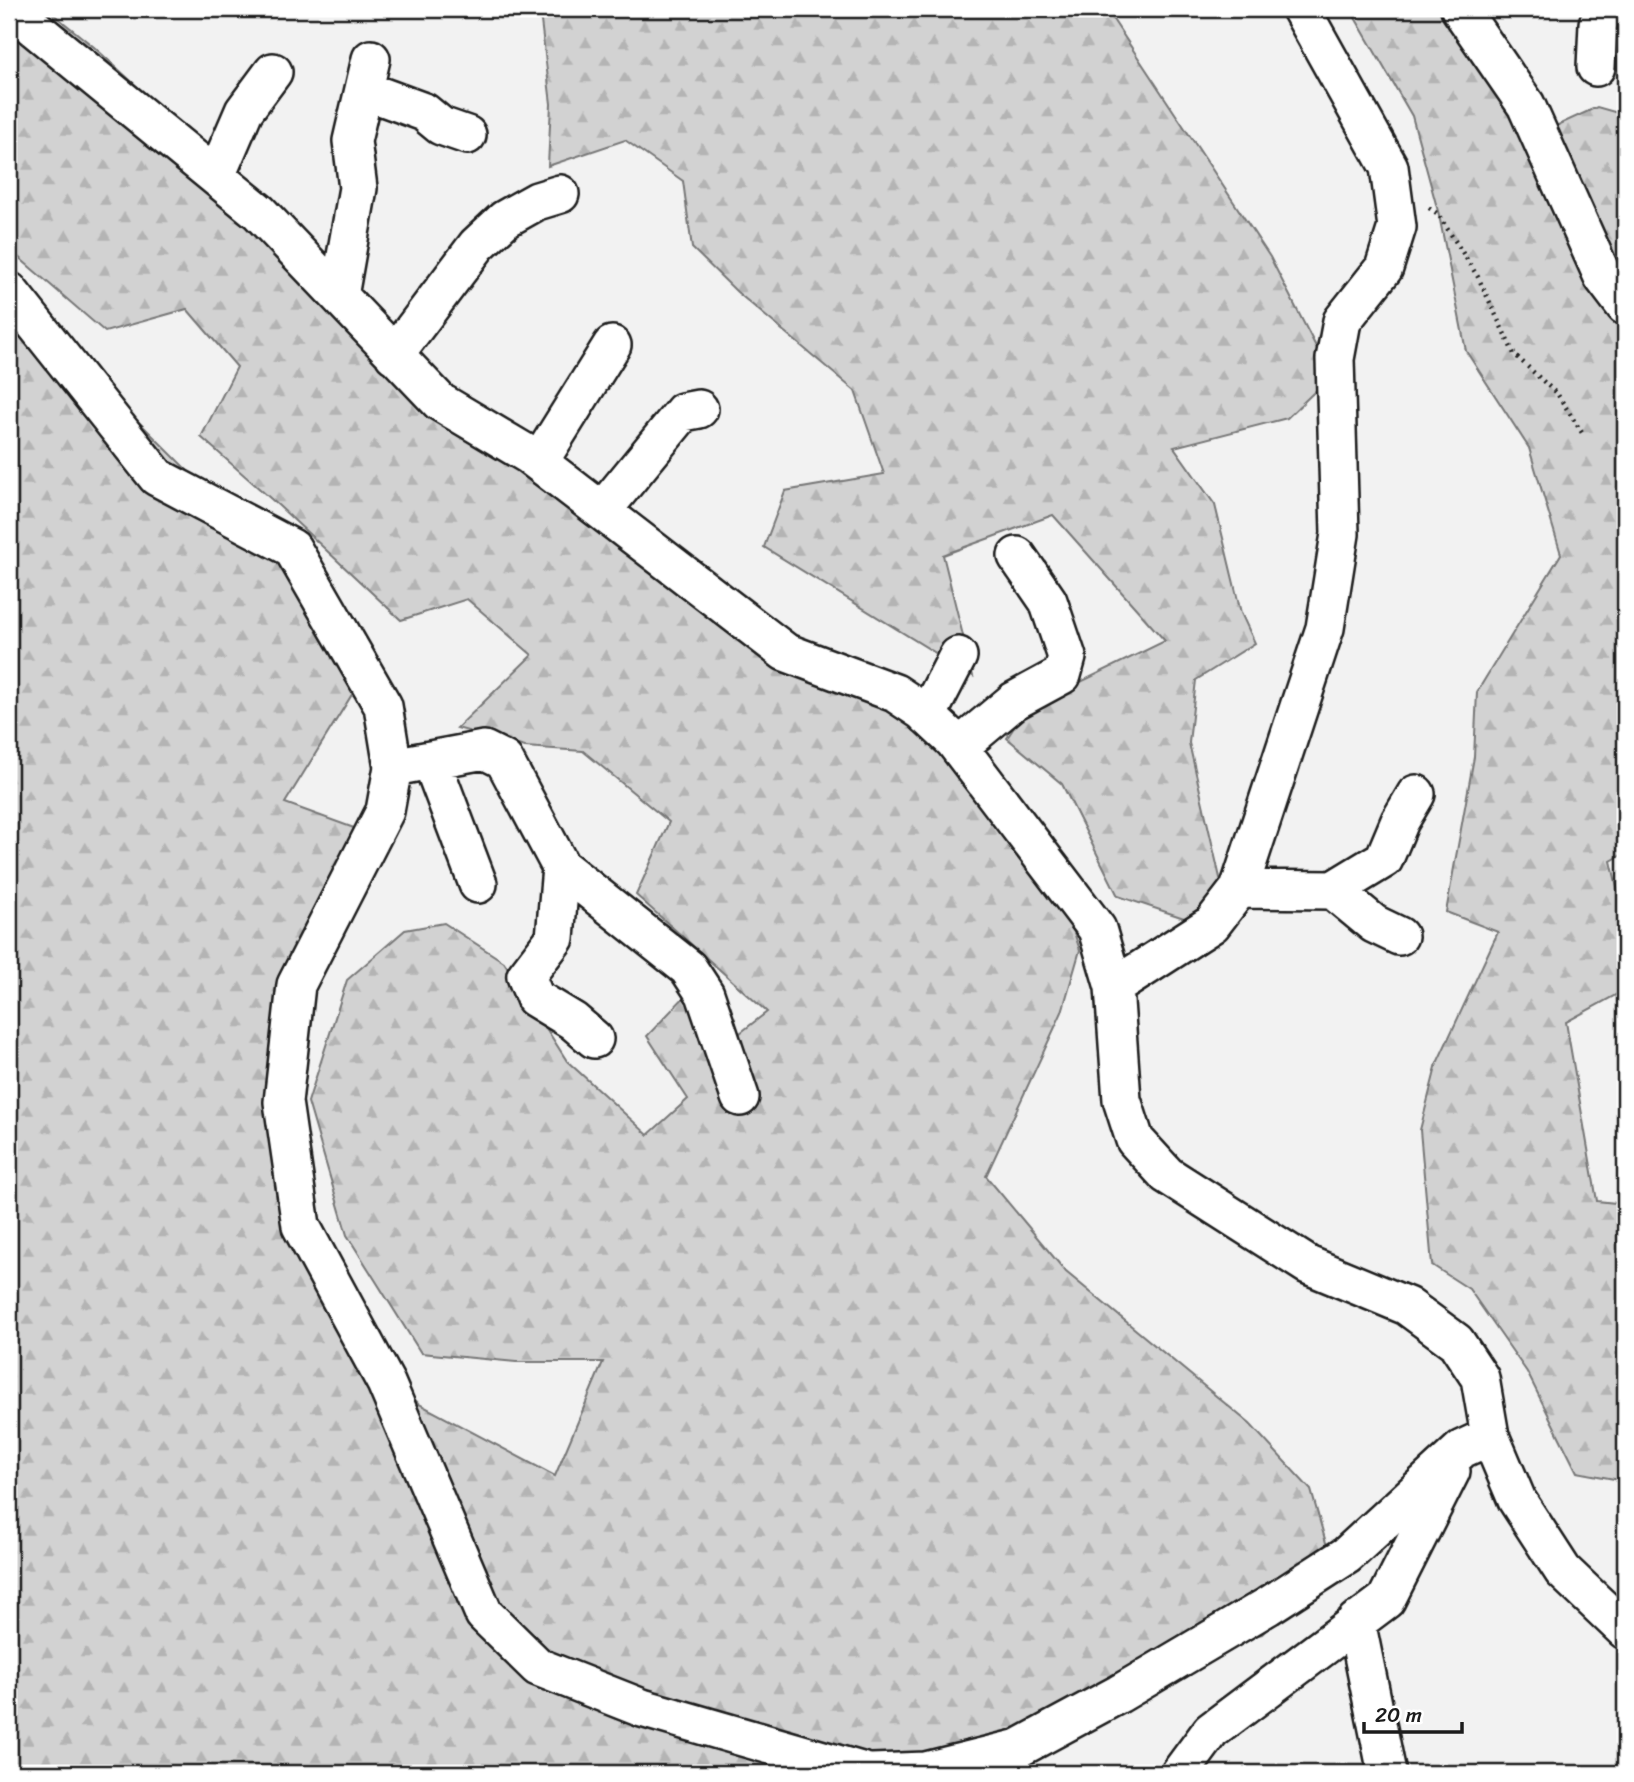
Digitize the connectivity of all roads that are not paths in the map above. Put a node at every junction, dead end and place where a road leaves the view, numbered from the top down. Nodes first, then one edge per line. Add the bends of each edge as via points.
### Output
1 (11, 9) edge
2 (1301, 9) edge
3 (1460, 9) edge
4 (1605, 9) edge
5 (1596, 67) dead end
6 (273, 72) dead end
7 (467, 135) dead end
8 (216, 176) junction
9 (560, 194) dead end
10 (9, 291) edge
11 (339, 296) junction
12 (1625, 306) edge
13 (612, 345) dead end
14 (394, 355) junction
15 (699, 409) dead end
16 (539, 462) junction
17 (602, 511) junction
18 (1017, 556) dead end
19 (958, 656) dead end
20 (927, 716) junction
21 (959, 747) junction
22 (431, 760) junction
23 (393, 767) junction
24 (1416, 794) dead end
25 (561, 867) junction
26 (478, 884) dead end
27 (1239, 889) junction
28 (1333, 890) junction
29 (1399, 936) dead end
30 (1114, 988) junction
31 (594, 1039) dead end
32 (740, 1097) dead end
33 (1476, 1442) junction
34 (1356, 1621) junction
35 (1625, 1630) edge
36 (870, 1773) edge
37 (1180, 1773) edge
38 (1387, 1773) edge

1 - 8 street
2 - 27 street via 1389,167 1397,227 1384,268 1342,321 1335,359 1340,534 1325,628
3 - 12 street via 1526,105 1603,277
4 - 5 street via 1598,24
6 - 8 street via 244,111
7 - 11 street via 441,126 368,74 352,141 358,188
8 - 11 street via 259,212
9 - 14 street via 505,219 477,245
10 - 23 street via 157,477 292,548 383,706
11 - 14 street
13 - 16 street
14 - 16 street via 440,402
15 - 17 street via 683,412
16 - 17 street
17 - 20 street via 785,652 895,692
18 - 21 street via 1048,601 1067,657 1062,675 1014,701
19 - 20 street
20 - 21 street
21 - 30 street via 1097,929
22 - 23 street
22 - 25 street via 484,750 504,760
22 - 26 street
23 - 36 street via 384,811 296,985 283,1102 301,1227 386,1383 484,1614 538,1667 642,1708
24 - 28 street via 1384,859
25 - 31 street via 555,938 526,976 535,998
25 - 32 street via 688,968 705,993
27 - 28 street
27 - 30 street via 1213,924
28 - 29 street via 1374,924
30 - 33 street via 1122,1100 1135,1140 1167,1175 1308,1265 1407,1306 1456,1342 1479,1378
33 - 34 street via 1386,1600
33 - 35 street via 1563,1571
33 - 36 street via 1347,1555 1108,1700 1019,1748 926,1772
34 - 37 street via 1211,1731
34 - 38 street

